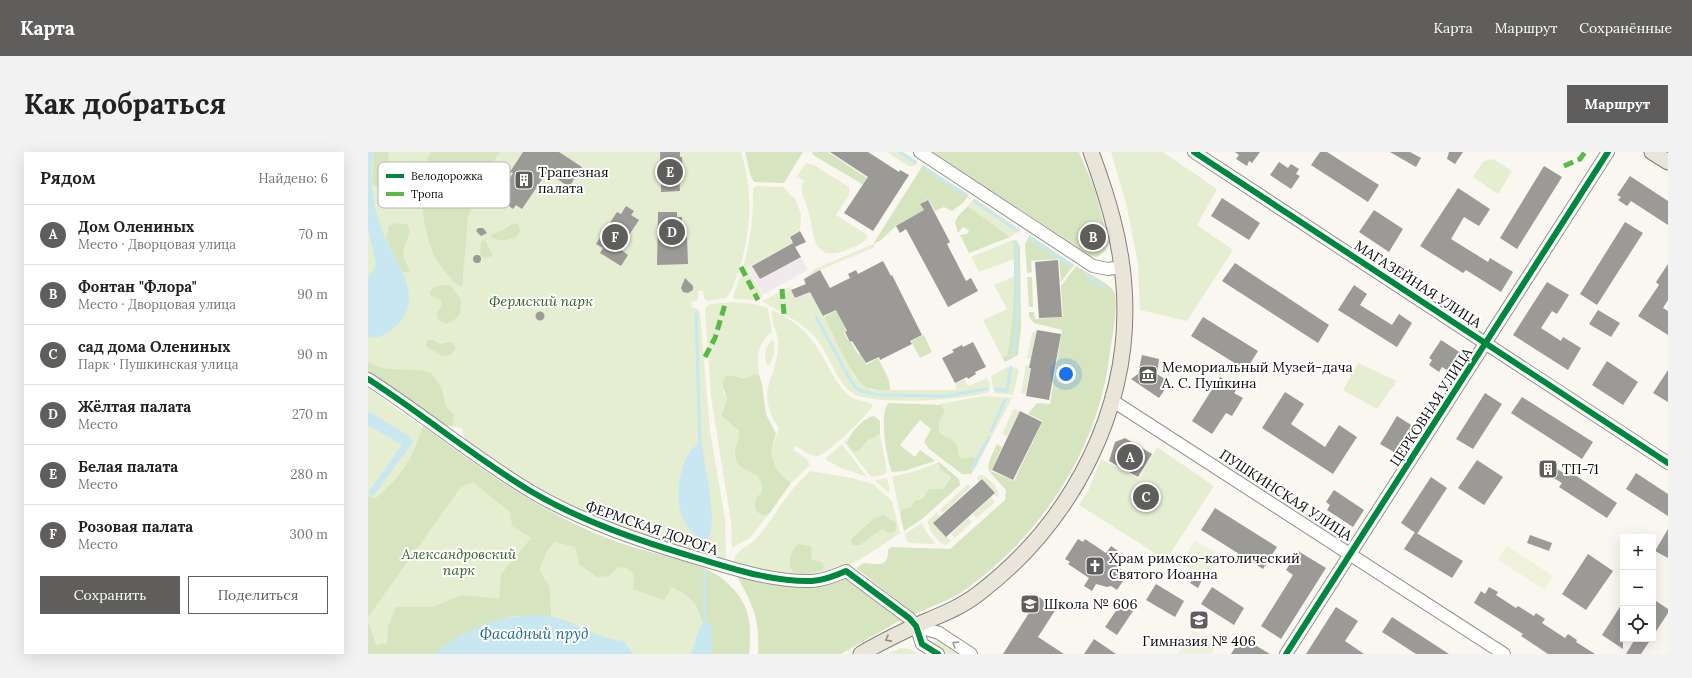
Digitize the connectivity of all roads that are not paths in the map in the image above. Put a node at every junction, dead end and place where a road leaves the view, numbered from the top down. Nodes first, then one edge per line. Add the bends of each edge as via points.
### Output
1 (920, 152) edge
2 (1091, 152) edge
3 (1194, 152) edge
4 (1608, 152) edge
5 (1652, 152) edge
6 (1668, 162) edge
7 (1121, 267) junction
8 (1486, 343) junction
9 (368, 379) edge
10 (1112, 400) junction
11 (1668, 463) edge
12 (1351, 555) junction
13 (916, 626) junction
14 (861, 654) edge
15 (938, 654) edge
16 (971, 654) edge
17 (1286, 654) edge
18 (1504, 654) edge

1 - 7 street via 1093,266 1108,269
2 - 7 main road via 1111,212
3 - 8 street, МАГАЗЕЙНАЯ УЛИЦА
4 - 8 street, ЦЕРКОВНАЯ УЛИЦА
5 - 6 main road
7 - 10 main road via 1125,312
8 - 11 street, МАГАЗЕЙНАЯ УЛИЦА
8 - 12 street, ЦЕРКОВНАЯ УЛИЦА
9 - 13 street, ФЕРМСКАЯ ДОРОГА via 503,474 556,505 608,528 713,563 771,577 812,581 846,571 892,604
10 - 12 street, ПУШКИНСКАЯ УЛИЦА
10 - 13 main road via 1105,425 1079,481 1055,518 1033,544 969,600
12 - 17 street, ЦЕРКОВНАЯ УЛИЦА
12 - 18 street, ПУШКИНСКАЯ УЛИЦА
13 -> 14 main road
13 - 15 street via 922,644
16 -> 13 street via 939,633

